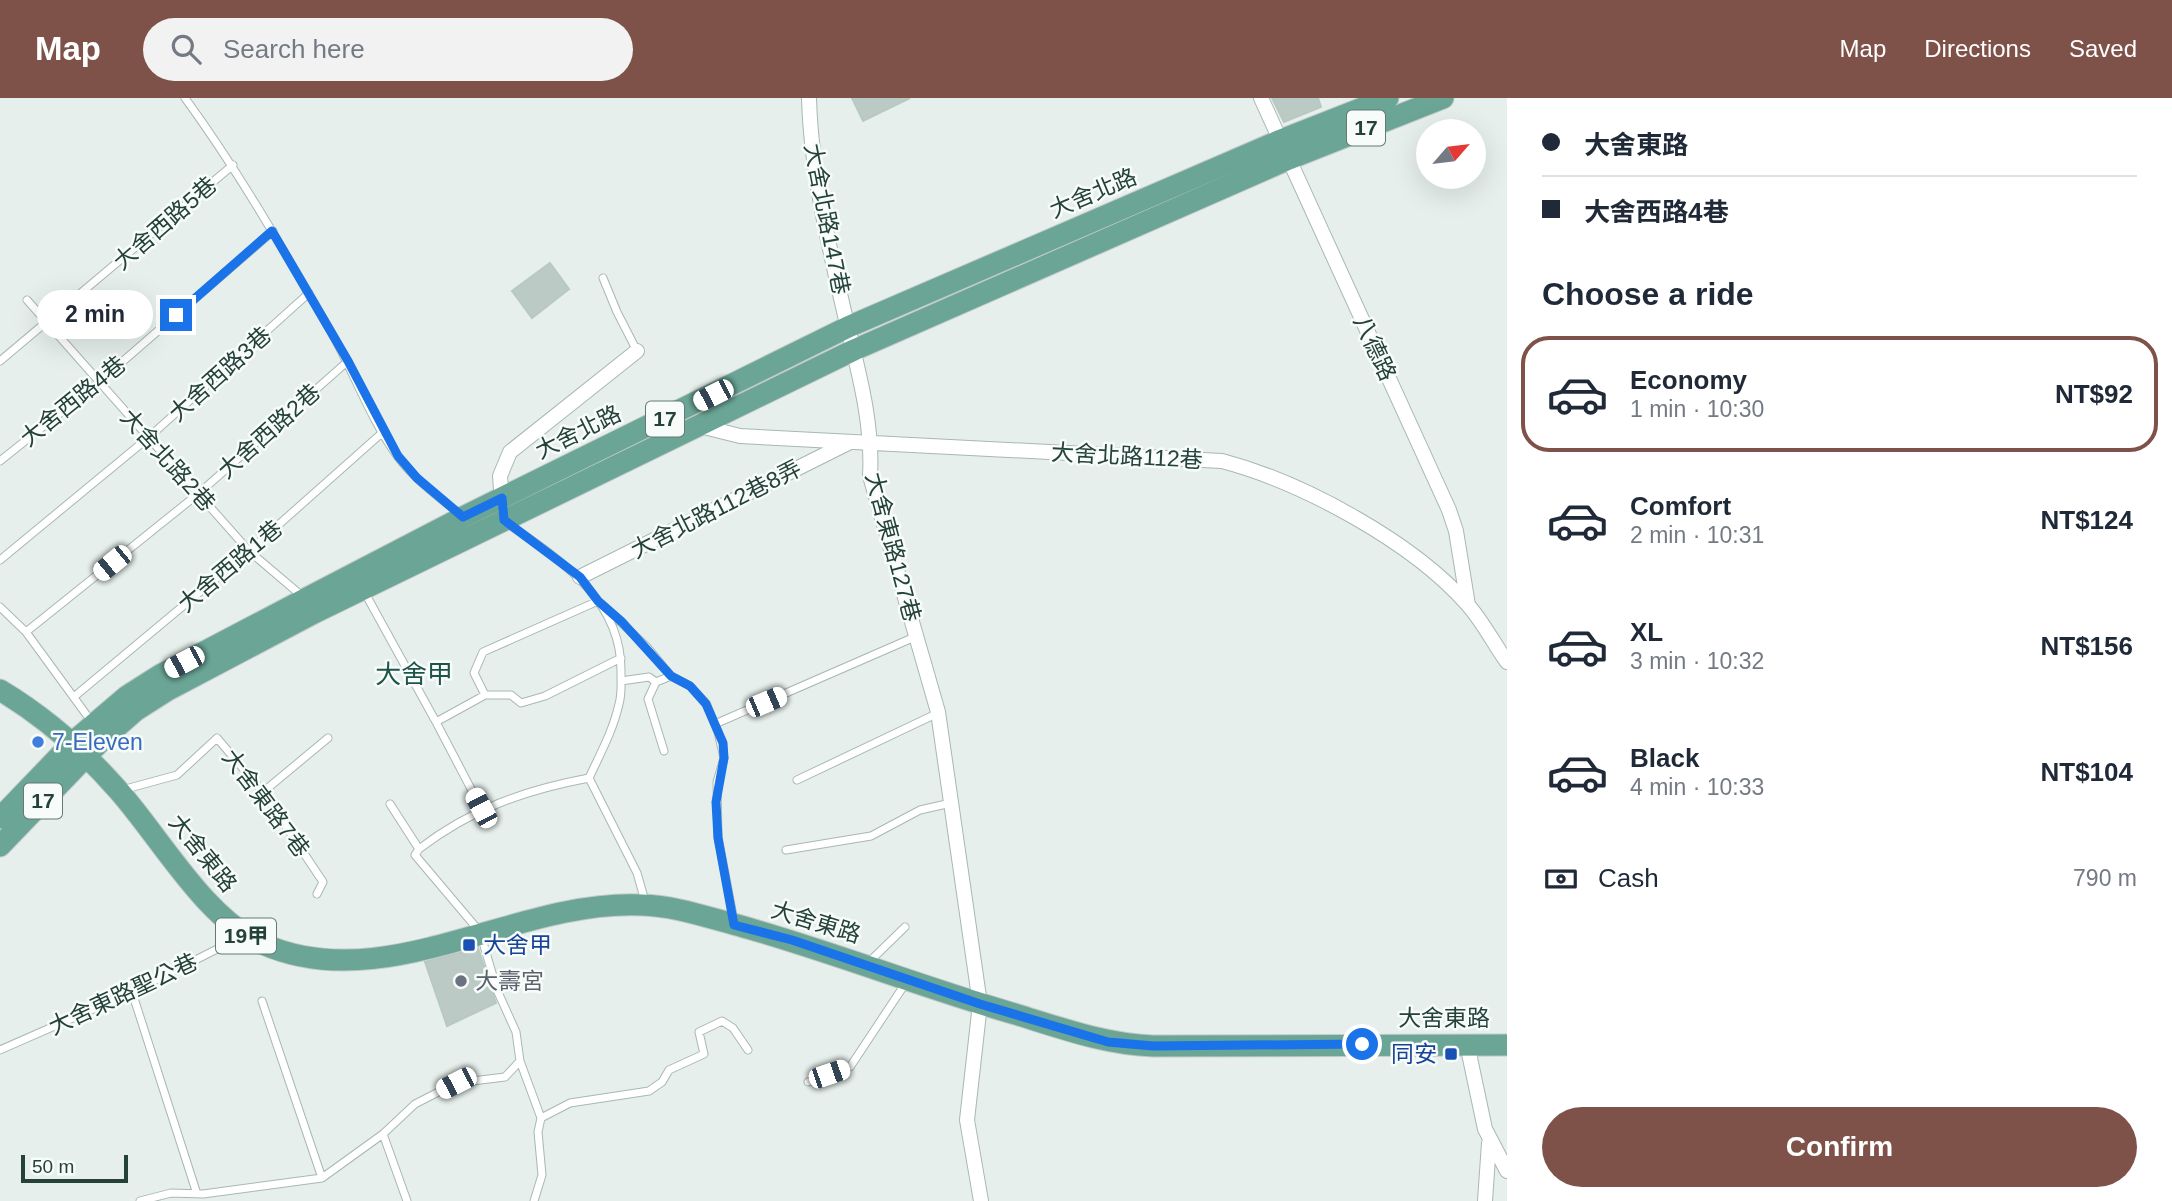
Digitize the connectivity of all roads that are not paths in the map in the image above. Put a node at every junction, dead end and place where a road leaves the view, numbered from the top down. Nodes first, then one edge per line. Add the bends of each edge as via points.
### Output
1 (186, 98) edge
2 (809, 98) edge
3 (1261, 98) edge
4 (1388, 98) edge
5 (1443, 98) edge
6 (1285, 149) junction
7 (233, 165) junction
8 (272, 231) junction
9 (603, 278) dead end
10 (309, 293) junction
11 (27, 300) dead end
12 (48, 324) junction
13 (851, 339) junction
14 (637, 351) joint
15 (0, 361) edge
16 (348, 361) junction
17 (99, 382) junction
18 (694, 416) junction
19 (383, 432) junction
20 (148, 438) junction
21 (851, 441) junction
22 (872, 442) junction
23 (0, 461) edge
24 (198, 494) junction
25 (502, 498) junction
26 (504, 520) junction
27 (468, 526) junction
28 (249, 551) junction
29 (0, 560) edge
30 (580, 577) junction
31 (359, 581) junction
32 (598, 601) junction
33 (1468, 604) junction
34 (310, 606) junction
35 (0, 607) edge
36 (26, 632) junction
37 (918, 636) junction
38 (621, 658) junction
39 (1507, 662) edge
40 (671, 676) junction
41 (621, 681) junction
42 (656, 682) junction
43 (0, 690) edge
44 (485, 695) junction
45 (75, 696) junction
46 (938, 712) junction
47 (436, 722) junction
48 (715, 724) junction
49 (97, 732) junction
50 (328, 738) dead end
51 (79, 749) junction
52 (664, 751) dead end
53 (589, 778) junction
54 (797, 780) dead end
55 (119, 790) junction
56 (263, 792) junction
57 (951, 803) junction
58 (390, 804) dead end
59 (481, 808) junction
60 (0, 818) edge
61 (0, 846) edge
62 (419, 849) junction
63 (786, 850) dead end
64 (317, 894) dead end
65 (645, 905) junction
66 (734, 925) junction
67 (905, 927) dead end
68 (480, 932) junction
69 (244, 936) junction
70 (865, 965) junction
71 (908, 980) junction
72 (132, 992) junction
73 (262, 1001) dead end
74 (980, 1004) junction
75 (1467, 1044) junction
76 (1507, 1045) edge
77 (0, 1050) edge
78 (748, 1050) dead end
79 (520, 1062) junction
80 (808, 1082) dead end
81 (541, 1118) junction
82 (383, 1133) junction
83 (1489, 1143) junction
84 (1507, 1171) edge
85 (322, 1178) junction
86 (197, 1194) junction
87 (140, 1201) edge
88 (407, 1201) edge
89 (534, 1201) edge
90 (981, 1201) edge
91 (1485, 1201) edge

1 - 7 lane
2 - 13 street, 大舍北路147巷 via 830,245
3 - 6 street, 八德路
4 - 6 main road, 17
5 - 6 main road, 17
6 - 13 main road, 大舍北路 / 17
6 - 33 street, 八德路 via 1449,510
7 - 8 lane
7 - 12 lane, 大舍西路5巷
8 - 10 lane
8 - 17 lane, 大舍西路4巷
9 - 14 lane
10 - 16 lane
10 - 20 lane, 大舍西路3巷
11 - 12 lane, 大舍北路2巷
12 - 15 lane, 大舍西路5巷
12 - 17 lane, 大舍北路2巷
13 - 18 main road, 大舍北路 / 17
13 - 22 street, 大舍東路127巷
14 - 25 street via 510,452 500,476
16 - 19 lane
16 - 24 lane, 大舍西路2巷
17 - 20 lane, 大舍北路2巷
17 - 23 lane, 大舍西路4巷
18 - 21 street, 大舍北路112巷 via 740,436
18 - 25 main road, 大舍北路 / 17
18 - 26 main road, 大舍北路 / 17
19 - 27 lane via 417,478
19 - 28 lane, 大舍西路1巷
20 - 24 lane, 大舍北路2巷
20 - 29 lane, 大舍西路3巷
21 - 22 street, 大舍北路112巷
21 - 30 street, 大舍北路112巷8弄
22 - 33 street, 大舍北路112巷 via 1222,461 1255,469 1373,526
22 - 37 street, 大舍東路127巷 via 870,476
24 - 28 lane, 大舍北路2巷
24 - 36 lane, 大舍西路2巷
25 - 26 street
25 - 27 main road, 大舍北路 / 17
26 - 27 main road, 大舍北路 / 17
26 - 30 lane
27 - 31 main road, 大舍北路 / 17
28 - 34 lane, 大舍北路2巷
28 - 45 lane, 大舍西路1巷
30 - 32 lane
31 - 34 main road, 大舍北路 / 17
31 - 47 lane
32 - 38 lane via 617,634
32 - 40 lane
32 - 44 lane via 483,652 474,673
33 - 39 street, 大舍北路112巷
34 - 49 main road, 大舍北路 / 17
35 - 36 lane
36 - 45 lane
37 - 46 street, 大舍東路127巷
37 - 48 lane
38 - 41 lane
38 - 44 lane via 521,703 511,695
40 - 42 lane
40 - 48 lane via 690,686
41 - 42 lane via 649,677
41 - 53 lane via 621,701 611,732
42 - 52 lane via 648,699
43 - 51 main road, 19甲 via 32,709
44 - 47 lane
45 - 49 lane
46 - 54 lane
46 - 57 street, 大舍東路127巷
47 - 59 lane
48 - 66 lane via 724,758 717,782 718,838
49 - 51 main road, 大舍北路 / 17
50 - 56 lane
51 - 55 main road, 大舍東路 / 19甲
51 - 60 main road, 17
51 - 61 main road, 17
53 - 59 lane via 547,786
53 - 65 lane via 637,873
55 - 56 lane, 大舍東路7巷 via 177,775 217,738
55 - 69 main road, 大舍東路 / 19甲 via 211,904
56 - 64 lane, 大舍東路7巷 via 323,882
57 - 63 lane via 920,810 871,836
57 - 74 street, 大舍東路127巷
58 - 62 lane
59 - 62 lane
62 - 68 lane via 415,855
65 - 66 main road, 大舍東路 / 19甲
65 - 68 main road, 大舍東路 / 19甲 via 602,904
66 - 70 main road, 大舍東路 / 19甲
67 - 70 lane
68 - 69 main road, 大舍東路 / 19甲 via 401,955 350,962 297,956
68 - 79 lane via 516,1032
69 - 72 lane, 大舍東路聖公巷
70 - 71 main road, 大舍東路 / 19甲
71 - 74 main road, 大舍東路 / 19甲
71 - 80 lane via 850,1067
72 - 77 lane, 大舍東路聖公巷
72 - 86 lane
73 - 85 lane
74 - 75 main road, 大舍東路 / 19甲 via 1130,1045
74 - 90 street, 大舍東路127巷 via 967,1120
75 - 76 main road, 大舍東路 / 19甲
75 - 83 street
78 - 81 lane via 733,1028 722,1021 699,1032 704,1054 669,1070 649,1091 570,1103
79 - 81 lane
79 - 82 lane via 505,1077 456,1083 415,1104
81 - 89 lane via 542,1175
82 - 85 lane
82 - 88 lane
83 - 84 street
83 - 91 street
85 - 86 lane
86 - 87 lane via 171,1193

